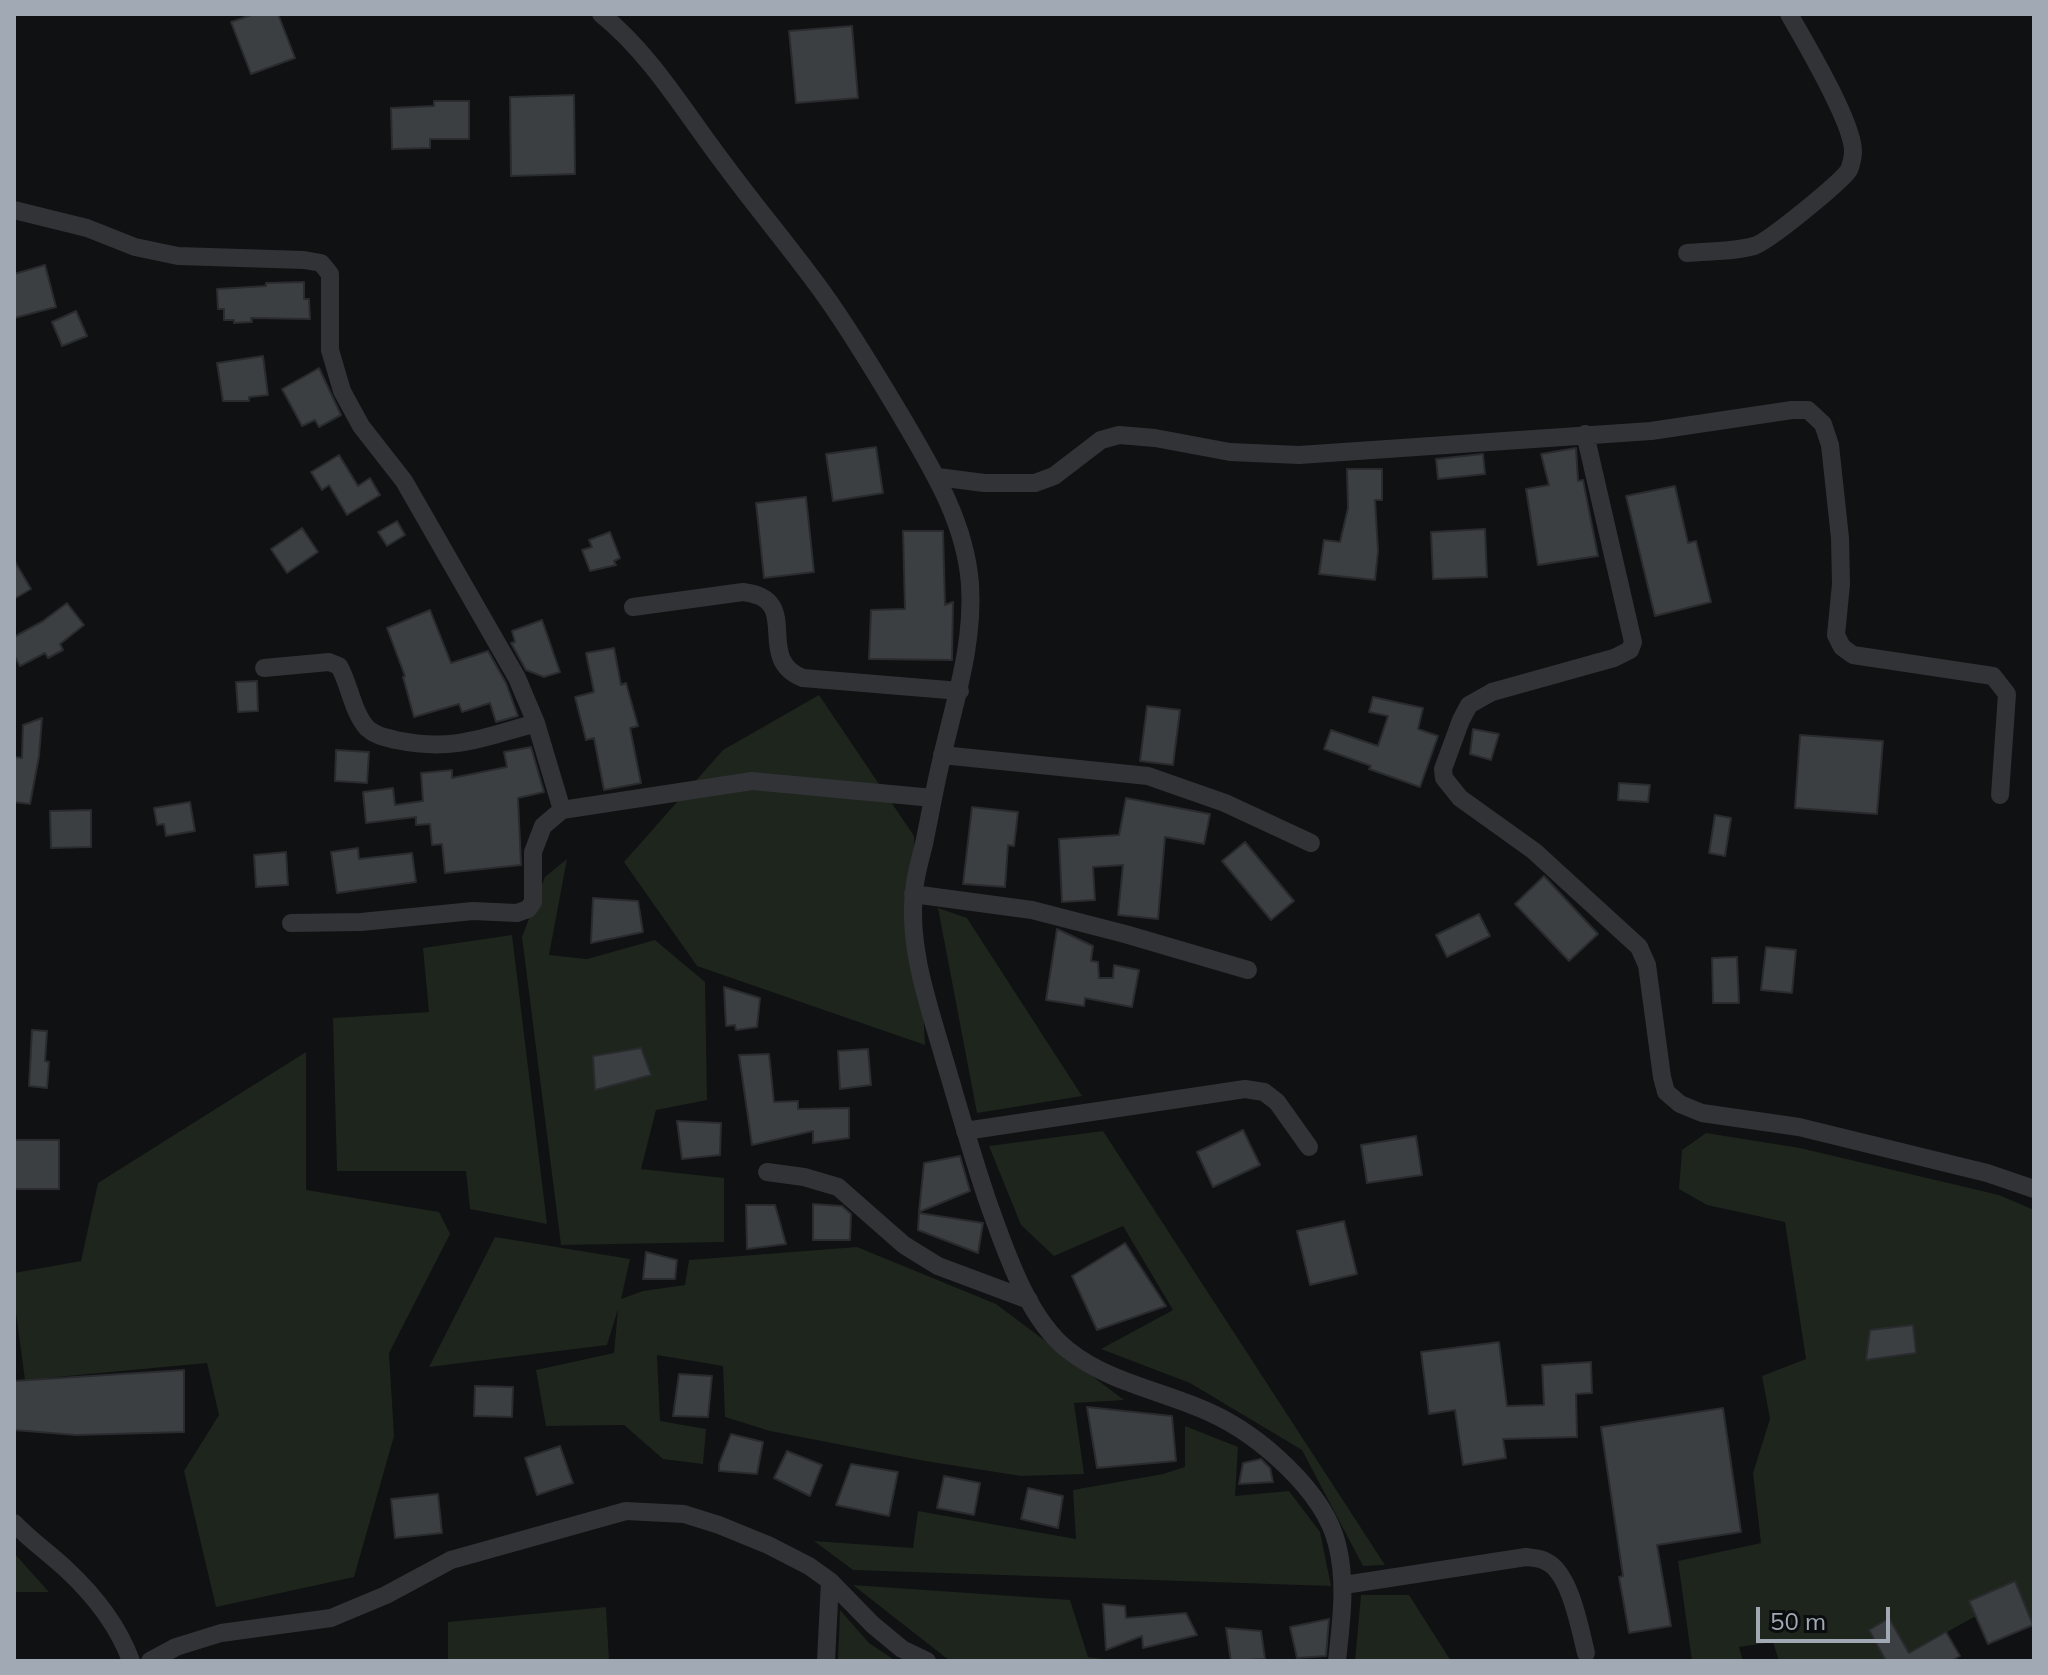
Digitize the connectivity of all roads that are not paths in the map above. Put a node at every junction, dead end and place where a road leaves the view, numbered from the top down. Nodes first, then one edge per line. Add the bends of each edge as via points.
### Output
1 (601, 14) edge
2 (1789, 14) edge
3 (14, 210) edge
4 (1687, 253) dead end
5 (1585, 434) junction
6 (938, 477) junction
7 (633, 607) dead end
8 (264, 668) dead end
9 (960, 691) junction
10 (536, 723) junction
11 (942, 755) junction
12 (2000, 795) dead end
13 (933, 798) junction
14 (562, 810) junction
15 (1311, 843) dead end
16 (913, 894) junction
17 (291, 923) dead end
18 (1248, 970) dead end
19 (965, 1131) junction
20 (1309, 1147) dead end
21 (767, 1172) dead end
22 (2034, 1189) edge
23 (1029, 1300) junction
24 (14, 1523) edge
25 (830, 1581) junction
26 (1344, 1585) junction
27 (1586, 1653) dead end
28 (131, 1661) edge
29 (150, 1661) edge
30 (826, 1661) edge
31 (927, 1661) edge
32 (1337, 1661) edge

1 - 6 street via 628,35 823,293
2 - 4 street via 1845,122 1854,151 1849,169 1758,245
3 - 10 street via 178,256 321,263 330,274 330,350 342,391 361,426 404,481 517,678
5 - 6 street via 1299,455 1230,452 1119,435 1101,440 1054,476 1035,483
5 - 12 street via 1651,431 1808,410 1823,424 1830,445 1840,538 1836,635 1853,655 1993,676 2001,683 2007,694
5 - 22 street via 1633,642 1630,650 1479,697 1461,720 1444,778 1460,798 1534,851 1639,947 1647,965 1662,1077 1666,1092 1680,1104 1702,1113 1799,1127
6 - 9 street via 958,525 970,580 970,630
7 - 9 street via 761,594 771,603 779,658 787,672 803,678
8 - 10 street via 329,662 339,666 366,726 377,736 404,742 455,746
9 - 11 street
10 - 14 street
11 - 13 street
11 - 15 street via 1148,776 1225,803
13 - 14 street via 752,781
13 - 16 street
14 - 17 street via 543,826 533,852 533,902 528,909
16 - 18 street via 1032,910
16 - 19 street via 922,983
19 - 20 street via 1245,1089 1264,1092 1277,1102
19 - 23 street via 1002,1240
21 - 23 street via 838,1187 904,1245 938,1266
23 - 26 street via 1046,1329 1068,1351 1101,1371 1214,1414 1284,1464 1328,1521
24 - 28 street via 99,1604 122,1636
25 - 29 street via 768,1545 719,1525 684,1514 626,1511 451,1560 331,1618 221,1633
25 - 30 street
25 - 31 street via 902,1649
26 - 27 street via 1526,1557 1545,1561 1557,1569 1570,1596
26 - 32 street

